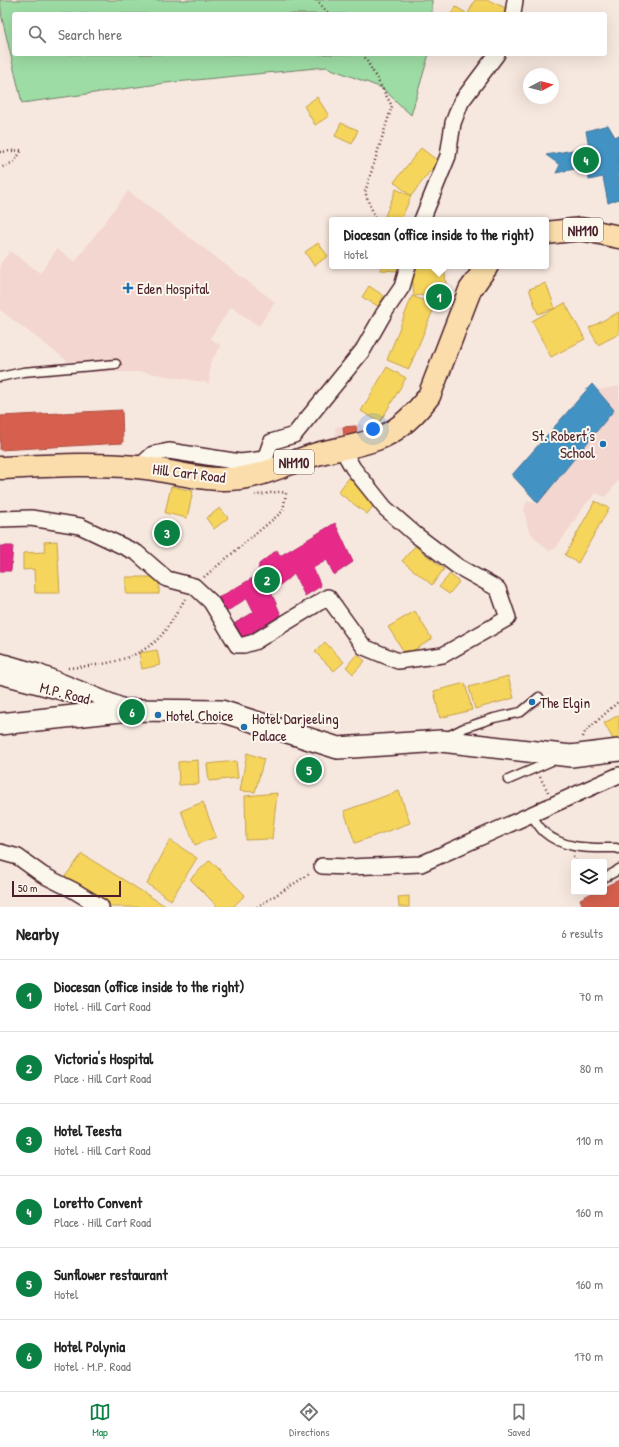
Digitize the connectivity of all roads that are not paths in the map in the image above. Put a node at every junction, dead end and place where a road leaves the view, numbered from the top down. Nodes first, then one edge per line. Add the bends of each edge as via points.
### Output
1 (514, 0) edge
2 (513, 12) edge
3 (496, 56) edge
4 (423, 217) edge
5 (549, 233) edge
6 (619, 237) edge
7 (407, 269) edge
8 (485, 269) edge
9 (116, 364) dead end
10 (0, 377) edge
11 (342, 449) junction
12 (139, 467) junction
13 (0, 468) edge
14 (0, 519) edge
15 (0, 661) edge
16 (0, 676) edge
17 (539, 697) dead end
18 (130, 710) junction
19 (0, 724) edge
20 (441, 741) junction
21 (619, 750) edge
22 (568, 756) junction
23 (619, 775) edge
24 (508, 780) dead end
25 (531, 815) junction
26 (619, 849) edge
27 (0, 852) edge
28 (322, 866) road end
29 (619, 869) edge
30 (607, 876) edge
31 (101, 907) edge

1 - 2 street
3 - 4 street via 462,102 453,123 448,156
5 - 6 highway, NH110 via 581,229
7 - 12 street via 402,287 363,350 294,435 271,442 265,459 240,462 169,451 153,454
8 - 11 highway, Hill Cart Road / NH110 via 470,290 429,396 420,408 385,436
9 - 10 lane via 23,372
11 - 12 highway, Hill Cart Road / NH110 via 317,454 265,473 237,479 204,478
11 - 14 street via 353,468 385,508 457,566 498,589 508,618 443,655 398,661 364,648 328,596 254,642 237,645 211,602 194,586 167,579 137,553 80,526 31,518
12 - 13 highway, Hill Cart Road / NH110 via 91,464
15 - 18 street via 38,672
16 - 18 street, M.P. Road
17 - 20 lane via 521,712 464,728
18 - 19 main road
18 - 20 main road via 221,711 338,748
20 - 22 main road
21 - 22 main road
22 - 24 lane
23 - 25 street
25 - 26 lane via 544,832 570,846
25 - 28 street via 421,864
27 - 31 street via 18,857 43,875
29 - 30 lane

